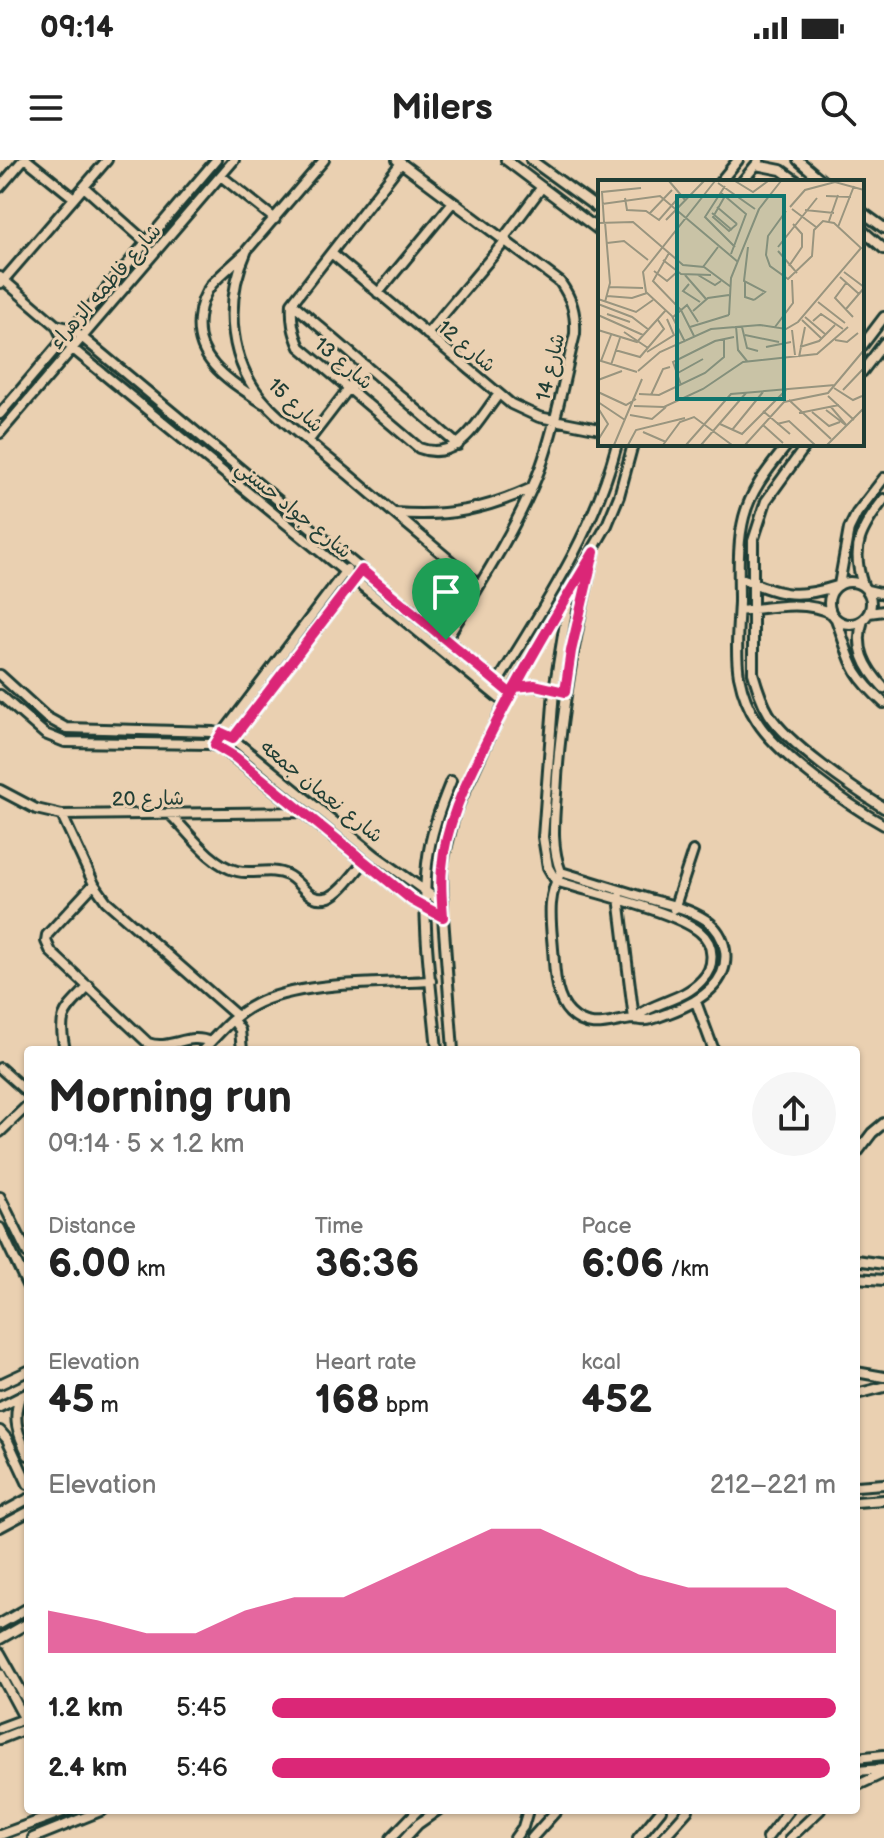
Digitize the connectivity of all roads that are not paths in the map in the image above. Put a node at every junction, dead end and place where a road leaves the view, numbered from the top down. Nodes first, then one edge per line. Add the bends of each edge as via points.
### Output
1 (25, 160) edge
2 (107, 160) edge
3 (216, 160) edge
4 (234, 160) edge
5 (324, 160) edge
6 (506, 160) edge
7 (531, 160) edge
8 (738, 160) edge
9 (798, 160) edge
10 (399, 161) edge
11 (757, 162) edge
12 (221, 176) junction
13 (722, 180) edge
14 (744, 180) edge
15 (795, 180) edge
16 (822, 180) edge
17 (0, 187) edge
18 (84, 187) junction
19 (542, 187) junction
20 (74, 198) junction
21 (453, 202) junction
22 (597, 207) edge
23 (864, 213) edge
24 (275, 219) junction
25 (884, 228) edge
26 (598, 229) edge
27 (864, 232) edge
28 (504, 240) junction
29 (147, 243) junction
30 (884, 249) edge
31 (247, 250) junction
32 (331, 253) junction
33 (1, 281) edge
34 (378, 293) junction
35 (292, 303) junction
36 (884, 317) edge
37 (56, 325) junction
38 (72, 329) junction
39 (427, 334) junction
40 (83, 338) junction
41 (63, 339) junction
42 (864, 343) edge
43 (884, 343) edge
44 (73, 349) junction
45 (366, 366) junction
46 (864, 369) edge
47 (349, 388) junction
48 (499, 394) junction
49 (270, 407) junction
50 (0, 414) edge
51 (554, 420) junction
52 (598, 429) edge
53 (0, 433) edge
54 (309, 440) junction
55 (458, 445) junction
56 (616, 446) edge
57 (632, 446) edge
58 (787, 446) edge
59 (805, 446) edge
60 (884, 478) edge
61 (532, 488) junction
62 (884, 499) edge
63 (394, 513) junction
64 (594, 552) junction
65 (352, 562) junction
66 (362, 570) junction
67 (345, 571) junction
68 (739, 577) junction
69 (355, 579) junction
70 (753, 583) junction
71 (479, 585) junction
72 (838, 586) junction
73 (865, 588) junction
74 (570, 591) junction
75 (884, 594) edge
76 (753, 609) junction
77 (739, 611) junction
78 (884, 611) edge
79 (834, 616) junction
80 (866, 616) junction
81 (446, 640) junction
82 (0, 675) edge
83 (498, 683) junction
84 (884, 688) edge
85 (513, 690) junction
86 (554, 690) junction
87 (492, 692) junction
88 (565, 692) junction
89 (0, 695) edge
90 (505, 703) junction
91 (884, 703) edge
92 (222, 733) junction
93 (233, 738) junction
94 (215, 745) junction
95 (226, 750) junction
96 (451, 781) dead end
97 (0, 790) edge
98 (884, 808) edge
99 (302, 812) junction
100 (170, 814) junction
101 (62, 815) junction
102 (884, 825) edge
103 (693, 851) dead end
104 (364, 862) junction
105 (427, 864) junction
106 (442, 866) junction
107 (561, 872) junction
108 (556, 881) junction
109 (94, 884) junction
110 (618, 889) junction
111 (426, 894) junction
112 (619, 901) junction
113 (442, 903) junction
114 (675, 906) junction
115 (427, 910) junction
116 (443, 917) junction
117 (672, 917) junction
118 (431, 981) junction
119 (89, 986) junction
120 (696, 1002) junction
121 (235, 1018) junction
122 (634, 1019) junction
123 (210, 1042) junction
124 (64, 1046) edge
125 (160, 1046) edge
126 (168, 1046) edge
127 (206, 1046) edge
128 (242, 1046) edge
129 (437, 1046) edge
130 (453, 1046) edge
131 (712, 1046) edge
132 (0, 1068) edge
133 (24, 1089) edge
134 (24, 1109) edge
135 (884, 1123) edge
136 (0, 1132) edge
137 (860, 1149) edge
138 (0, 1197) edge
139 (0, 1228) edge
140 (24, 1246) edge
141 (860, 1261) edge
142 (884, 1264) edge
143 (860, 1278) edge
144 (24, 1279) edge
145 (884, 1280) edge
146 (24, 1373) edge
147 (860, 1373) edge
148 (884, 1377) edge
149 (0, 1384) edge
150 (884, 1387) edge
151 (860, 1393) edge
152 (24, 1395) edge
153 (0, 1407) edge
154 (0, 1431) edge
155 (24, 1445) edge
156 (24, 1475) edge
157 (884, 1484) edge
158 (860, 1486) edge
159 (884, 1500) edge
160 (24, 1501) edge
161 (860, 1502) edge
162 (0, 1514) edge
163 (24, 1514) edge
164 (0, 1527) edge
165 (24, 1610) edge
166 (0, 1624) edge
167 (24, 1625) edge
168 (0, 1639) edge
169 (0, 1653) edge
170 (0, 1673) edge
171 (24, 1696) edge
172 (24, 1717) edge
173 (24, 1724) edge
174 (24, 1725) edge
175 (0, 1728) edge
176 (0, 1739) edge
177 (884, 1755) edge
178 (860, 1758) edge
179 (860, 1771) edge
180 (884, 1771) edge
181 (860, 1784) edge
182 (57, 1814) edge
183 (93, 1814) edge
184 (414, 1814) edge
185 (432, 1814) edge
186 (527, 1814) edge
187 (553, 1814) edge
188 (658, 1814) edge
189 (684, 1814) edge
190 (786, 1814) edge
191 (816, 1814) edge
192 (0, 1835) edge
193 (33, 1838) edge
194 (391, 1838) edge
195 (405, 1838) edge
196 (515, 1838) edge
197 (532, 1838) edge
198 (638, 1838) edge
199 (663, 1838) edge
200 (767, 1838) edge
201 (790, 1838) edge

1 - 17 street
1 - 20 street
2 - 18 street
3 - 29 street, شارع فاطمه الزهراء
4 - 12 street, شارع فاطمه الزهراء
5 - 24 street, شارع 15
6 - 19 street
7 - 22 street
8 - 13 street
9 - 16 street
10 - 21 street, شارع 14
10 - 32 street
11 - 14 street
11 - 15 street
12 - 24 street
12 - 40 street, شارع فاطمه الزهراء
18 - 20 street
18 - 29 street
19 - 26 street
19 - 28 street
20 - 33 street
21 - 28 street, شارع 14
21 - 34 street
23 - 25 street
24 - 31 street, شارع 15
27 - 30 street
28 - 39 street
28 - 51 street, شارع 14 via 560,282 573,306 575,334
29 - 38 street, شارع فاطمه الزهراء
31 - 49 street, شارع 15 via 235,282 233,333 242,365
31 - 49 street via 204,297 200,339 213,365
32 - 34 street, شارع 12
32 - 35 street
33 - 37 street
34 - 39 street, شارع 12
35 - 45 street
35 - 47 street, شارع 13 via 300,347
36 - 42 street
37 - 38 street
37 - 41 street, شارع جواد حسني
38 - 40 street, شارع جواد حسني
38 - 41 street, شارع فاطمه الزهراء
39 - 48 street, شارع 12
40 - 44 street, شارع فاطمه الزهراء
40 - 65 street, شارع جواد حسني
41 - 44 street, شارع جواد حسني
41 - 50 street, شارع فاطمه الزهراء
43 - 46 street
44 - 53 street, شارع فاطمه الزهراء
44 - 67 street, شارع جواد حسني
45 - 47 street
45 - 55 street
47 - 54 street
47 - 55 street, شارع 13 via 419,448 446,452
48 - 51 street, شارع 12 via 524,411
48 - 55 street
49 - 54 street, شارع 15
51 - 52 street, شارع 12
51 - 61 street, شارع 14
54 - 63 street, شارع 15
56 - 83 street via 579,545
57 - 64 street via 619,496
58 - 68 street via 752,494 744,517
59 - 70 street via 777,483 759,521 753,541
60 - 72 street via 849,529
61 - 63 street via 465,512
61 - 71 street, شارع 14
62 - 73 street via 861,534 857,551
63 - 71 street, شارع 15
64 - 74 street
64 - 88 street
65 - 66 street, شارع جواد حسني
65 - 67 street
66 - 69 street
66 - 81 street, شارع جواد حسني
67 - 69 street, شارع جواد حسني
67 - 92 street
68 - 70 street
68 - 77 street
69 - 87 street, شارع جواد حسني
69 - 93 street
70 - 72 street via 781,594
70 - 76 street
71 - 81 street, شارع 14
72 - 73 street via 851,582
72 - 79 street via 829,599
73 - 75 street
73 - 80 street via 870,597
74 - 85 street
74 - 86 street
76 - 77 street
76 - 79 street via 821,607
76 - 98 street via 753,673 768,712 796,744
77 - 102 street via 739,675 755,719 785,754
78 - 80 street
79 - 80 street via 849,624
79 - 91 street via 856,675
80 - 84 street via 859,644 862,656
81 - 83 street, شارع جواد حسني
82 - 92 street, شارع نعمان جمعه via 66,728
83 - 85 street, شارع جواد حسني
83 - 87 street
85 - 86 street via 535,685
85 - 90 street
86 - 88 street
86 - 108 street via 543,837
87 - 90 street, شارع جواد حسني
88 - 107 street via 554,835
89 - 94 street, شارع نعمان جمعه via 45,734 65,742
90 - 106 street via 465,786
92 - 93 street, شارع نعمان جمعه
92 - 94 street
93 - 95 street
93 - 111 street, شارع نعمان جمعه
94 - 95 street, شارع نعمان جمعه
95 - 99 street, شارع نعمان جمعه
96 - 105 street
97 - 101 street, شارع 20 via 23,804
99 - 100 street, شارع 20
99 - 104 street, شارع نعمان جمعه
100 - 101 street, شارع 20
100 - 104 street via 227,868 285,874 317,898 334,895
101 - 109 street
103 - 114 street
104 - 115 street, شارع نعمان جمعه
105 - 106 street
105 - 111 street
106 - 113 street
107 - 108 street
107 - 110 street
108 - 112 street
108 - 122 street via 550,909 560,998 570,1014 586,1024
109 - 119 street via 46,941
109 - 121 street via 120,915
110 - 112 street
110 - 114 street
111 - 113 street, شارع نعمان جمعه
111 - 115 street
112 - 117 street
112 - 122 street
113 - 116 street
114 - 117 street
114 - 120 street via 715,927 726,953 718,980
115 - 116 street, شارع نعمان جمعه
115 - 118 street
116 - 130 street
117 - 122 street via 707,939 712,949 709,972 684,995
118 - 121 street via 292,992 253,1005
118 - 129 street
119 - 124 street via 63,1014
119 - 125 street via 148,1043
120 - 122 street via 646,1020
120 - 131 street
121 - 123 street
121 - 128 street
123 - 126 street via 198,1038
123 - 127 street
132 - 133 street
134 - 136 street
135 - 137 street
138 - 140 street
139 - 144 street
141 - 142 street
143 - 145 street
146 - 149 street
147 - 148 street
150 - 151 street
152 - 153 street
152 - 155 street via 15,1416
154 - 156 street
157 - 158 street
159 - 161 street
160 - 162 street
163 - 164 street
165 - 166 street
167 - 168 street
169 - 171 street
170 - 172 street
173 - 175 street
174 - 176 street
177 - 178 street
179 - 180 street
180 - 181 street
182 - 192 street
183 - 193 street
184 - 194 street
185 - 195 street
186 - 196 street
187 - 197 street
188 - 198 street
189 - 199 street
190 - 200 street
191 - 201 street

